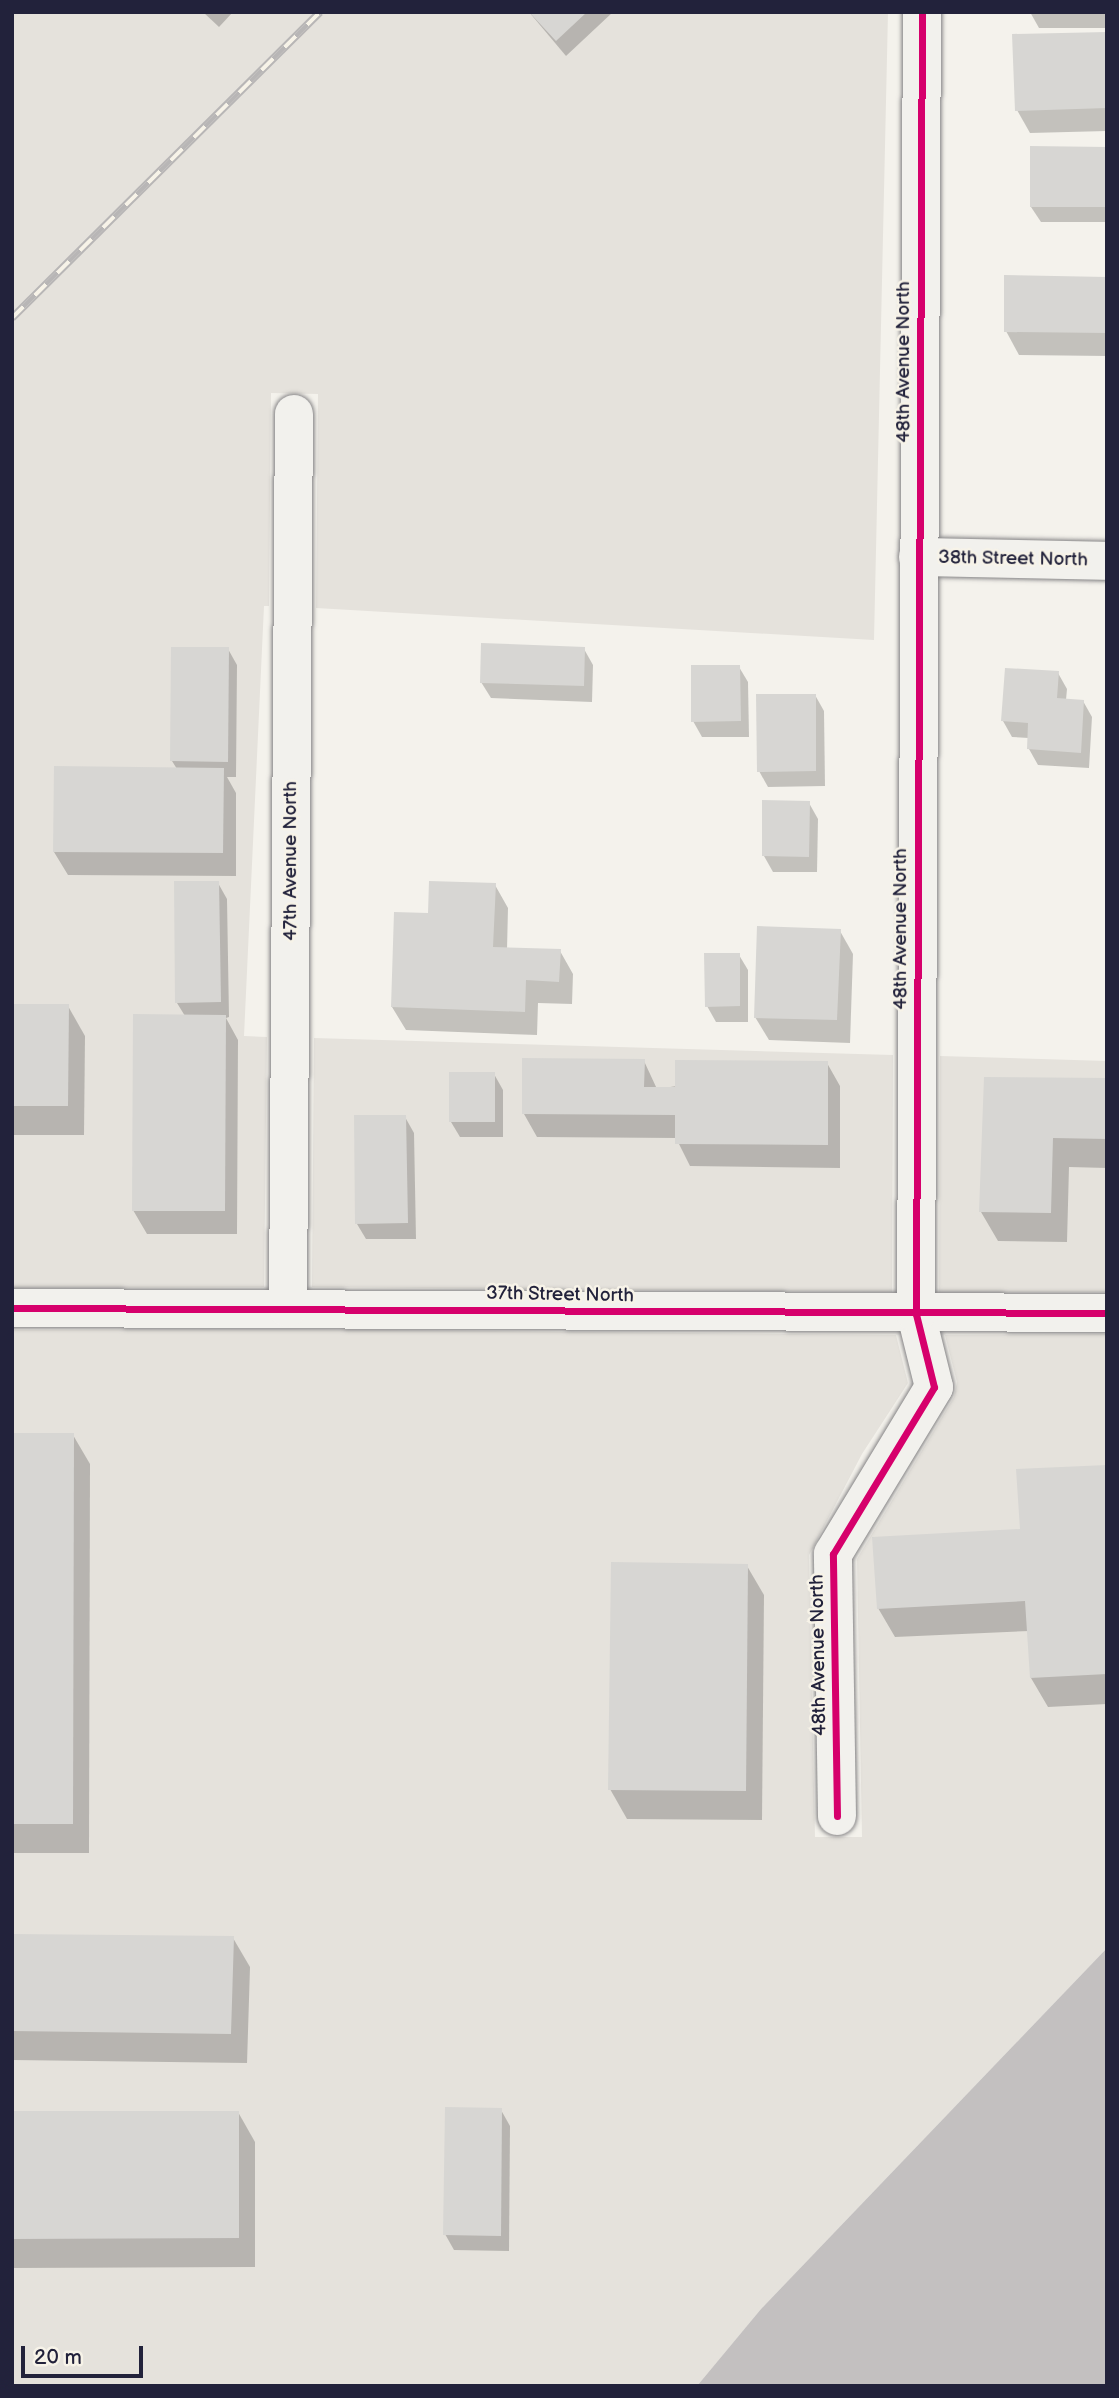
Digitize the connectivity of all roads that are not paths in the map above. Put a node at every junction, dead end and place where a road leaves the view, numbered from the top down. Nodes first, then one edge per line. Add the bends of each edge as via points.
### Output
1 (922, 12) edge
2 (294, 414) dead end
3 (918, 558) junction
4 (1107, 561) edge
5 (12, 1308) edge
6 (288, 1308) junction
7 (1107, 1313) edge
8 (916, 1314) junction
9 (837, 1816) dead end

1 - 3 street, 48th Avenue North
2 - 6 street, 47th Avenue North
3 - 4 street, 38th Street North
3 - 8 street, 48th Avenue North
5 - 6 street, 37th Street North
6 - 8 street, 37th Street North
7 - 8 street, 37th Street North
8 - 9 street, 48th Avenue North via 934,1387 833,1554

